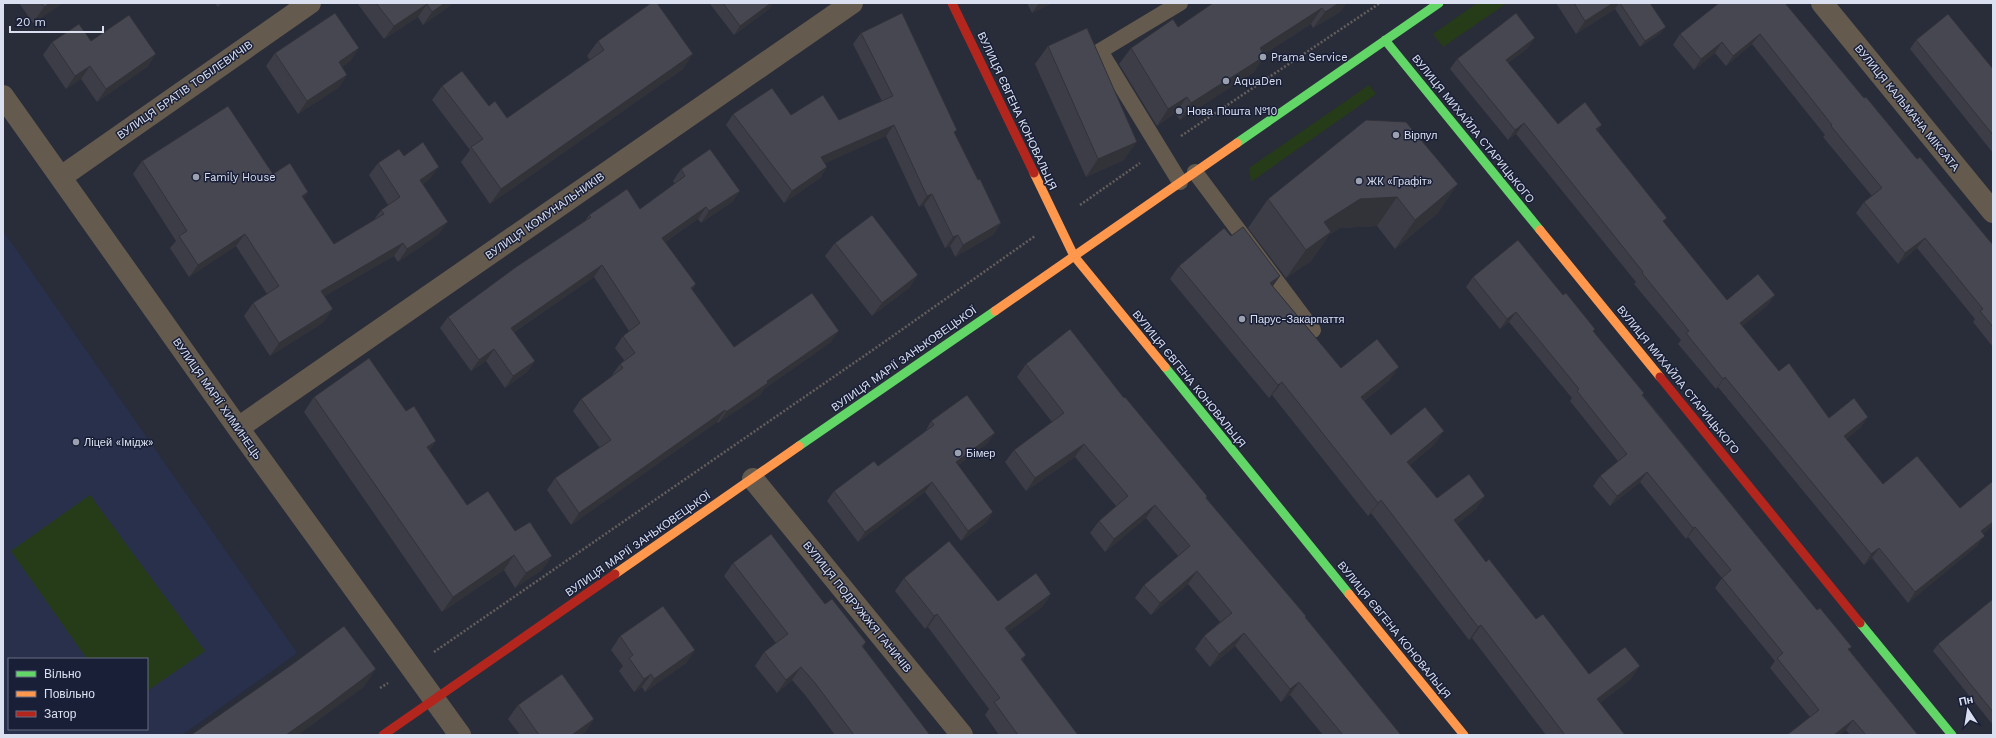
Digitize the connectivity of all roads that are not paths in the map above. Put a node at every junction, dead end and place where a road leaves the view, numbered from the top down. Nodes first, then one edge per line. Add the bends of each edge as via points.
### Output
1 (310, 3) edge
2 (852, 3) edge
3 (952, 3) edge
4 (1180, 3) edge
5 (1822, 3) edge
6 (1433, 5) edge
7 (1385, 40) junction
8 (3, 96) edge
9 (1195, 172) junction
10 (61, 177) junction
11 (1180, 182) junction
12 (1993, 212) edge
13 (1074, 256) junction
14 (1313, 330) dead end
15 (238, 428) junction
16 (753, 479) junction
17 (434, 699) junction
18 (383, 735) edge
19 (460, 735) edge
20 (962, 735) edge
21 (1464, 735) edge
22 (1952, 735) edge

1 - 10 street, ВУЛИЦЯ БРАТІВ ТОБІЛЕВИЧІВ
2 - 15 street, ВУЛИЦЯ КОМУНАЛЬНИКІВ
3 - 13 street, ВУЛИЦЯ ЄВГЕНА КОНОВАЛЬЦЯ
4 - 11 lane via 1100,51
5 - 12 street, ВУЛИЦЯ КАЛЬМАНА МІКСАТА
6 - 7 street, ВУЛИЦЯ МАРІЇ ЗАНЬКОВЕЦЬКОЇ
7 - 9 street, ВУЛИЦЯ МАРІЇ ЗАНЬКОВЕЦЬКОЇ
7 - 22 street, ВУЛИЦЯ МИХАЙЛА СТАРИЦЬКОГО
8 - 10 street, ВУЛИЦЯ МАРІЇ ХИМИНЕЦЬ
9 - 11 street, ВУЛИЦЯ МАРІЇ ЗАНЬКОВЕЦЬКОЇ
9 - 14 lane
10 - 15 street, ВУЛИЦЯ МАРІЇ ХИМИНЕЦЬ
11 - 13 street, ВУЛИЦЯ МАРІЇ ЗАНЬКОВЕЦЬКОЇ
13 - 16 street, ВУЛИЦЯ МАРІЇ ЗАНЬКОВЕЦЬКОЇ
13 - 21 street, ВУЛИЦЯ ЄВГЕНА КОНОВАЛЬЦЯ
15 - 17 street, ВУЛИЦЯ МАРІЇ ХИМИНЕЦЬ
16 - 17 street, ВУЛИЦЯ МАРІЇ ЗАНЬКОВЕЦЬКОЇ
16 - 20 street, ВУЛИЦЯ ПОДРУЖЖЯ ГАНИЧІВ
17 - 18 street, ВУЛИЦЯ МАРІЇ ЗАНЬКОВЕЦЬКОЇ
17 - 19 street, ВУЛИЦЯ МАРІЇ ХИМИНЕЦЬ

